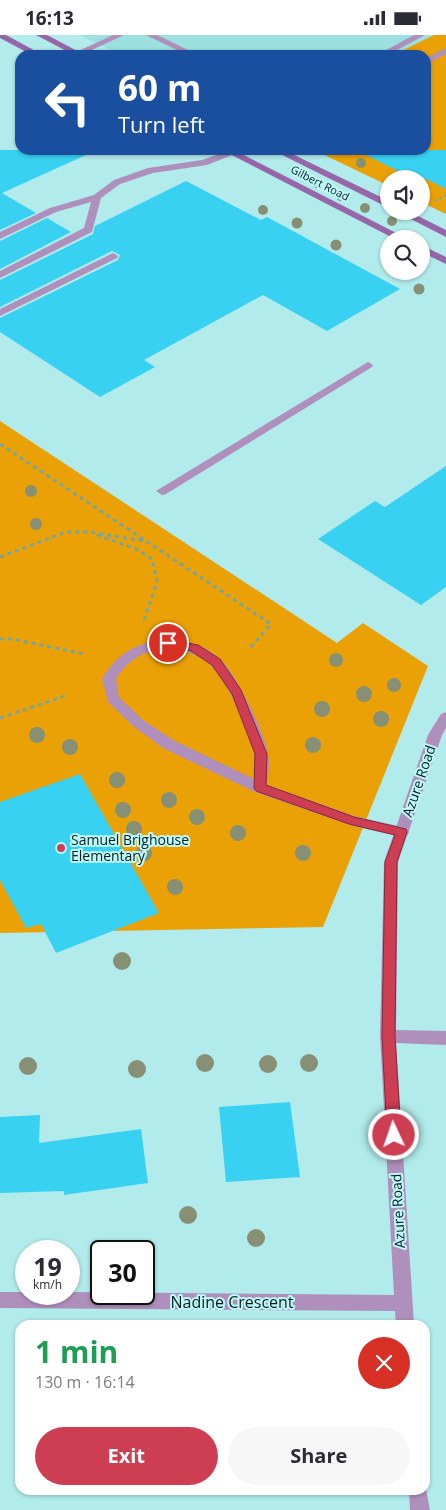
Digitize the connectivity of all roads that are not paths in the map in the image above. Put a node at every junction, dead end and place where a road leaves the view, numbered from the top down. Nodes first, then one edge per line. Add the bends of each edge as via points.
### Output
1 (0, 35) edge
2 (40, 35) edge
3 (120, 35) edge
4 (150, 35) edge
5 (421, 35) edge
6 (29, 50) edge
7 (70, 50) edge
8 (87, 50) edge
9 (184, 50) edge
10 (390, 50) edge
11 (446, 51) edge
12 (431, 58) edge
13 (223, 155) edge
14 (241, 155) edge
15 (287, 155) edge
16 (97, 197) junction
17 (380, 201) edge
18 (418, 220) edge
19 (386, 230) edge
20 (446, 234) edge
21 (0, 236) edge
22 (430, 253) edge
23 (113, 256) dead end
24 (446, 261) edge
25 (0, 275) edge
26 (0, 313) edge
27 (368, 365) dead end
28 (162, 491) dead end
29 (446, 717) edge
30 (260, 788) junction
31 (402, 832) junction
32 (388, 1036) junction
33 (446, 1038) edge
34 (0, 1300) edge
35 (404, 1303) junction
36 (405, 1320) edge
37 (418, 1495) edge
38 (420, 1510) edge

1 - 6 main road
2 - 7 main road
3 - 8 street
4 - 9 street
5 - 10 street
11 - 12 street
13 - 16 street via 204,163 151,170 117,182
14 - 19 main road, Gilbert Road
15 - 17 main road, Gilbert Road
16 - 21 street via 53,210
16 - 25 street via 89,230
18 - 20 main road
22 - 24 main road
23 - 26 street
27 - 28 street
29 - 31 street, Azure Road via 435,735
30 - 30 street via 261,754 237,693 216,662 194,648 168,643 142,649 122,661 109,679 113,699 138,723 168,744
30 - 31 street via 353,821
31 - 32 street, Azure Road via 391,862
32 - 33 street
32 - 35 street, Azure Road
34 - 35 street, Nadine Crescent
35 - 36 street, Azure Road
37 - 38 street

